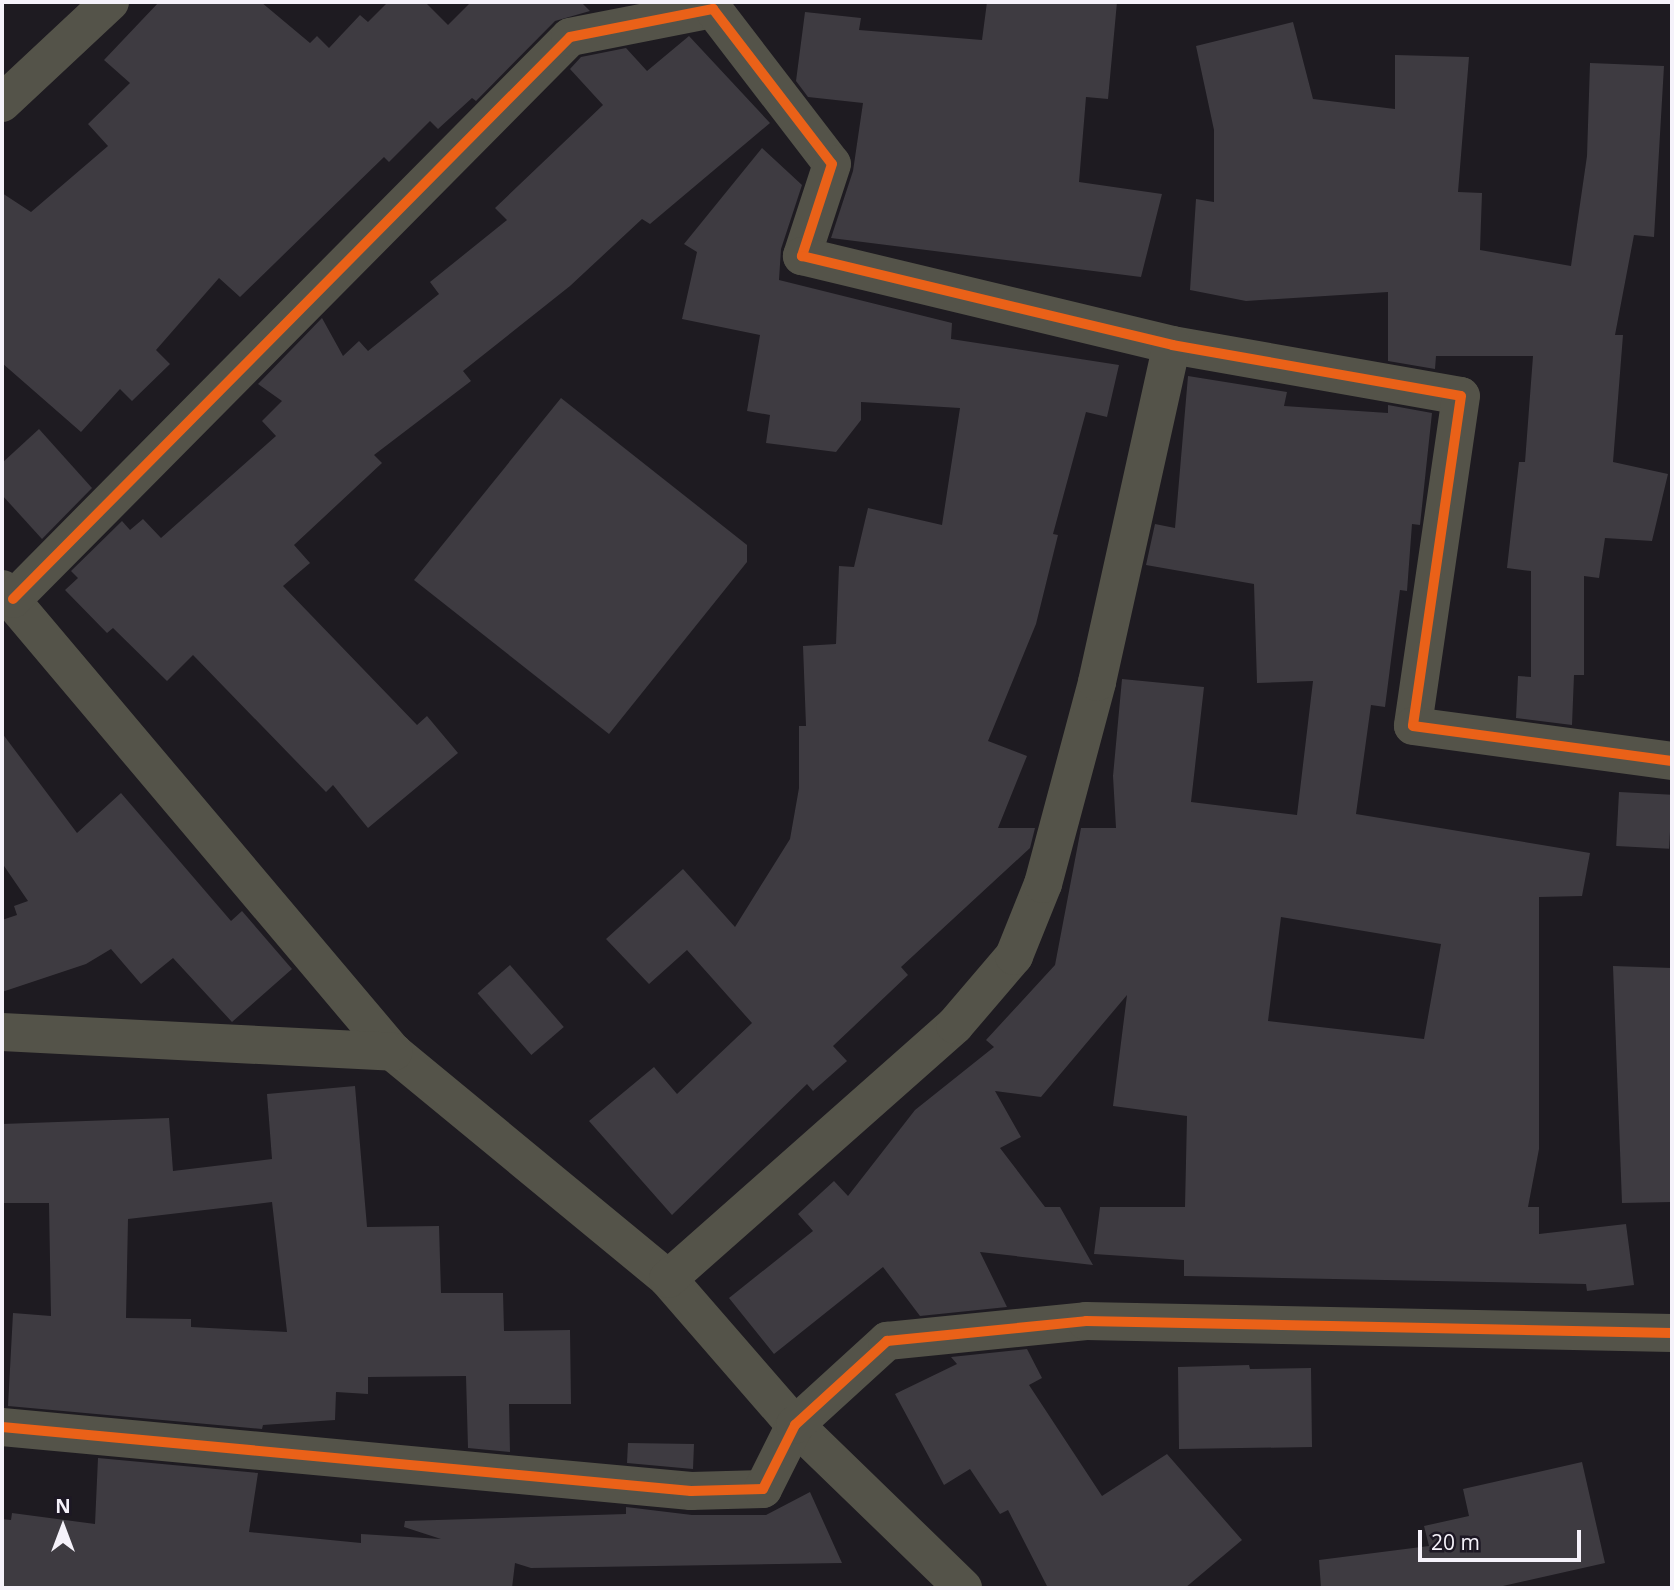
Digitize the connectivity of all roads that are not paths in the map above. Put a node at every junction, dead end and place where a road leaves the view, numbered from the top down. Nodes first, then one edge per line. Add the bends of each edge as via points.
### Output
1 (110, 2) edge
2 (2, 103) edge
3 (1172, 345) junction
4 (7, 594) edge
5 (1672, 761) edge
6 (2, 1032) edge
7 (393, 1052) junction
8 (668, 1279) junction
9 (1672, 1333) edge
10 (795, 1425) junction
11 (2, 1427) edge
12 (963, 1588) edge

1 - 2 street
3 - 4 street via 802,256 832,164 713,9 570,37
3 - 5 street via 1461,396 1413,726
3 - 8 street via 1094,694 1043,884 1014,956 955,1025
4 - 7 street
6 - 7 street
7 - 8 street
8 - 10 street
9 - 10 street via 1086,1321 887,1341
10 - 11 street via 763,1489 691,1491
10 - 12 street

